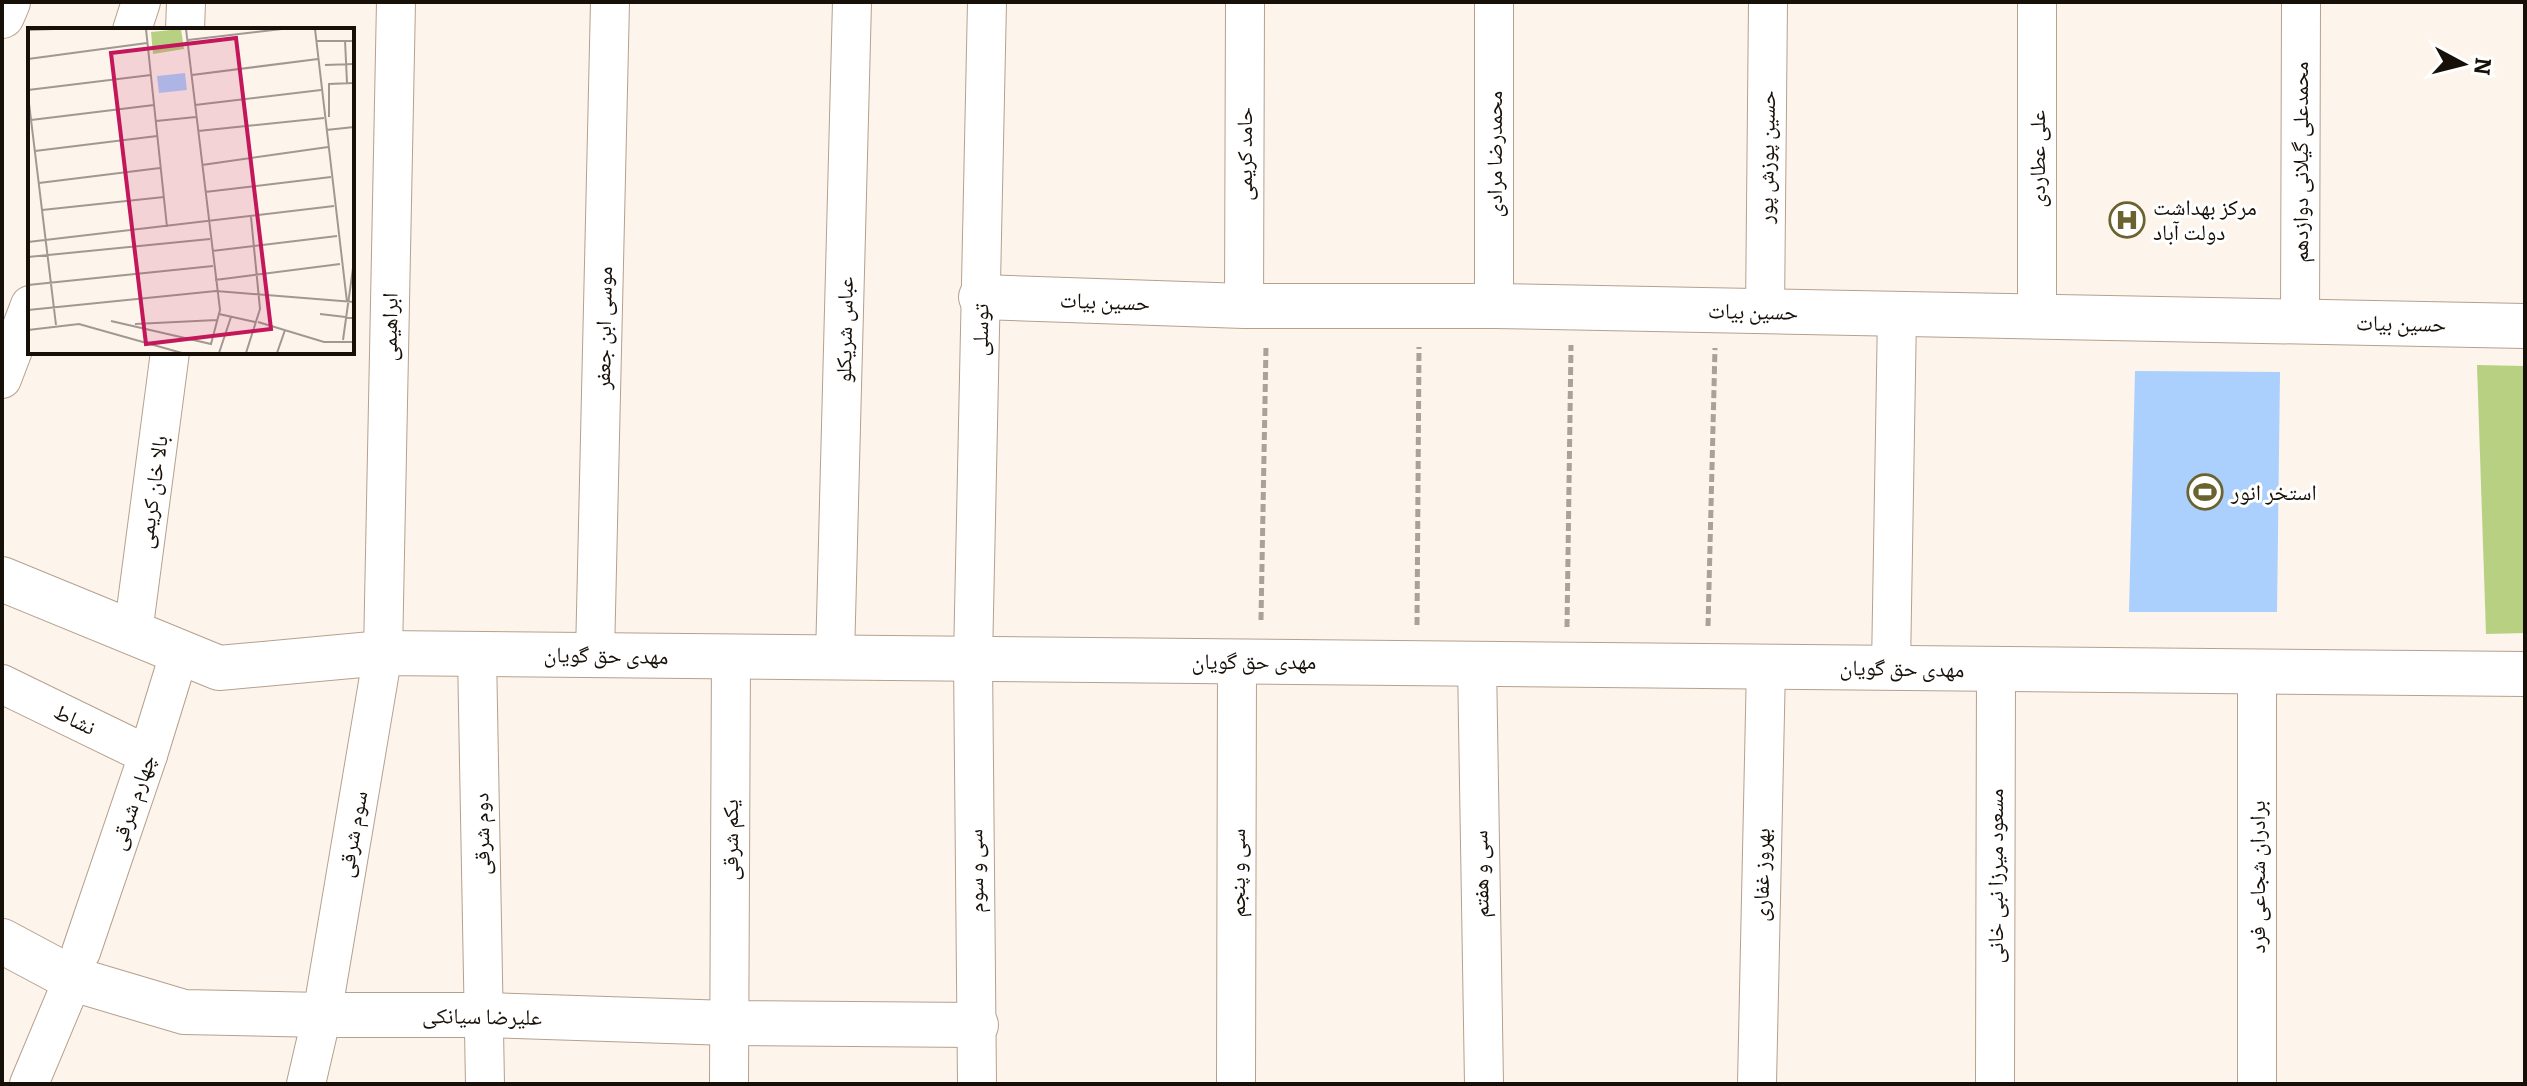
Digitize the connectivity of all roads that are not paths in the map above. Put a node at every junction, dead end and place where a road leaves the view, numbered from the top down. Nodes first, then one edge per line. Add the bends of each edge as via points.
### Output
1 (8, 2) edge
2 (141, 2) edge
3 (186, 2) edge
4 (396, 2) edge
5 (610, 2) edge
6 (852, 2) edge
7 (987, 2) edge
8 (1245, 2) edge
9 (1494, 2) edge
10 (1768, 2) edge
11 (2037, 2) edge
12 (2301, 2) edge
13 (2, 16) edge
14 (133, 28) edge
15 (185, 28) edge
16 (981, 297) junction
17 (1255, 306) junction
18 (1494, 306) junction
19 (19, 312) edge
20 (1765, 312) junction
21 (1897, 314) junction
22 (2037, 316) junction
23 (2300, 322) junction
24 (2525, 326) edge
25 (170, 354) edge
26 (2, 379) edge
27 (2, 579) edge
28 (133, 633) junction
29 (180, 651) junction
30 (383, 653) junction
31 (477, 654) junction
32 (595, 655) junction
33 (731, 656) junction
34 (835, 657) junction
35 (973, 659) junction
36 (1249, 661) junction
37 (1477, 663) junction
38 (1766, 666) junction
39 (1891, 667) junction
40 (1996, 669) junction
41 (2257, 671) junction
42 (2525, 674) edge
43 (2, 684) edge
44 (148, 755) junction
45 (2, 941) edge
46 (77, 965) junction
47 (322, 1015) junction
48 (485, 1015) junction
49 (729, 1023) junction
50 (976, 1025) junction
51 (29, 1084) edge
52 (306, 1084) edge
53 (485, 1084) edge
54 (729, 1084) edge
55 (977, 1084) edge
56 (1236, 1084) edge
57 (1484, 1084) edge
58 (1757, 1084) edge
59 (1995, 1084) edge
60 (2257, 1084) edge

1 - 13 street
2 - 14 street
3 - 15 street
4 - 30 street, ابراهیمی
5 - 32 street, موسی ابن جعفر
6 - 34 street, عباس شریکلو
7 - 16 street, توسلی
8 - 17 street, حامد کریمی
9 - 18 street, محمدرضا مرادی
10 - 20 street, حسین پوزش پور
11 - 22 street, علی عطاردی
12 - 23 street, محمدعلی گیلانی دوازدهم
16 - 17 street, حسین بیات
16 - 35 street, توسلی
17 - 18 street, حسین بیات
18 - 20 street, حسین بیات
19 - 26 street
20 - 21 street, حسین بیات
21 - 22 street, حسین بیات
21 - 39 street
22 - 23 street, حسین بیات
23 - 24 street, حسین بیات
25 - 28 street, بالا خان کریمی
27 - 28 street, مهدی حق گویان
28 - 29 street, مهدی حق گویان
29 - 30 street, مهدی حق گویان via 219,668
29 - 44 street, چهارم شرقی
30 - 31 street, مهدی حق گویان
30 - 47 street, سوم شرقی
31 - 32 street, مهدی حق گویان
31 - 48 street, دوم شرقی
32 - 33 street, مهدی حق گویان
33 - 34 street, مهدی حق گویان
33 - 49 street, یکم شرقی
34 - 35 street, مهدی حق گویان
35 - 36 street, مهدی حق گویان
35 - 50 street, سی و سوم
36 - 37 street, مهدی حق گویان
36 - 56 street, سی و پنجم
37 - 38 street, مهدی حق گویان
37 - 57 street, سی و هفتم
38 - 39 street, مهدی حق گویان
38 - 58 street, بهروز غفاری
39 - 40 street, مهدی حق گویان
40 - 41 street, مهدی حق گویان
40 - 59 street, مسعود میرزا نبی خانی
41 - 42 street, مهدی حق گویان
41 - 60 street, برادران شجاعی فرد
43 - 44 street, نشاط
44 - 46 street, چهارم شرقی
45 - 46 street, علیرضا سیانکی
46 - 47 street, علیرضا سیانکی via 184,1012
46 - 51 street, چهارم شرقی
47 - 48 street, علیرضا سیانکی
47 - 52 street, سوم شرقی
48 - 49 street, علیرضا سیانکی
48 - 53 street, دوم شرقی
49 - 50 street, علیرضا سیانکی
49 - 54 street, یکم شرقی
50 - 55 street, سی و سوم

